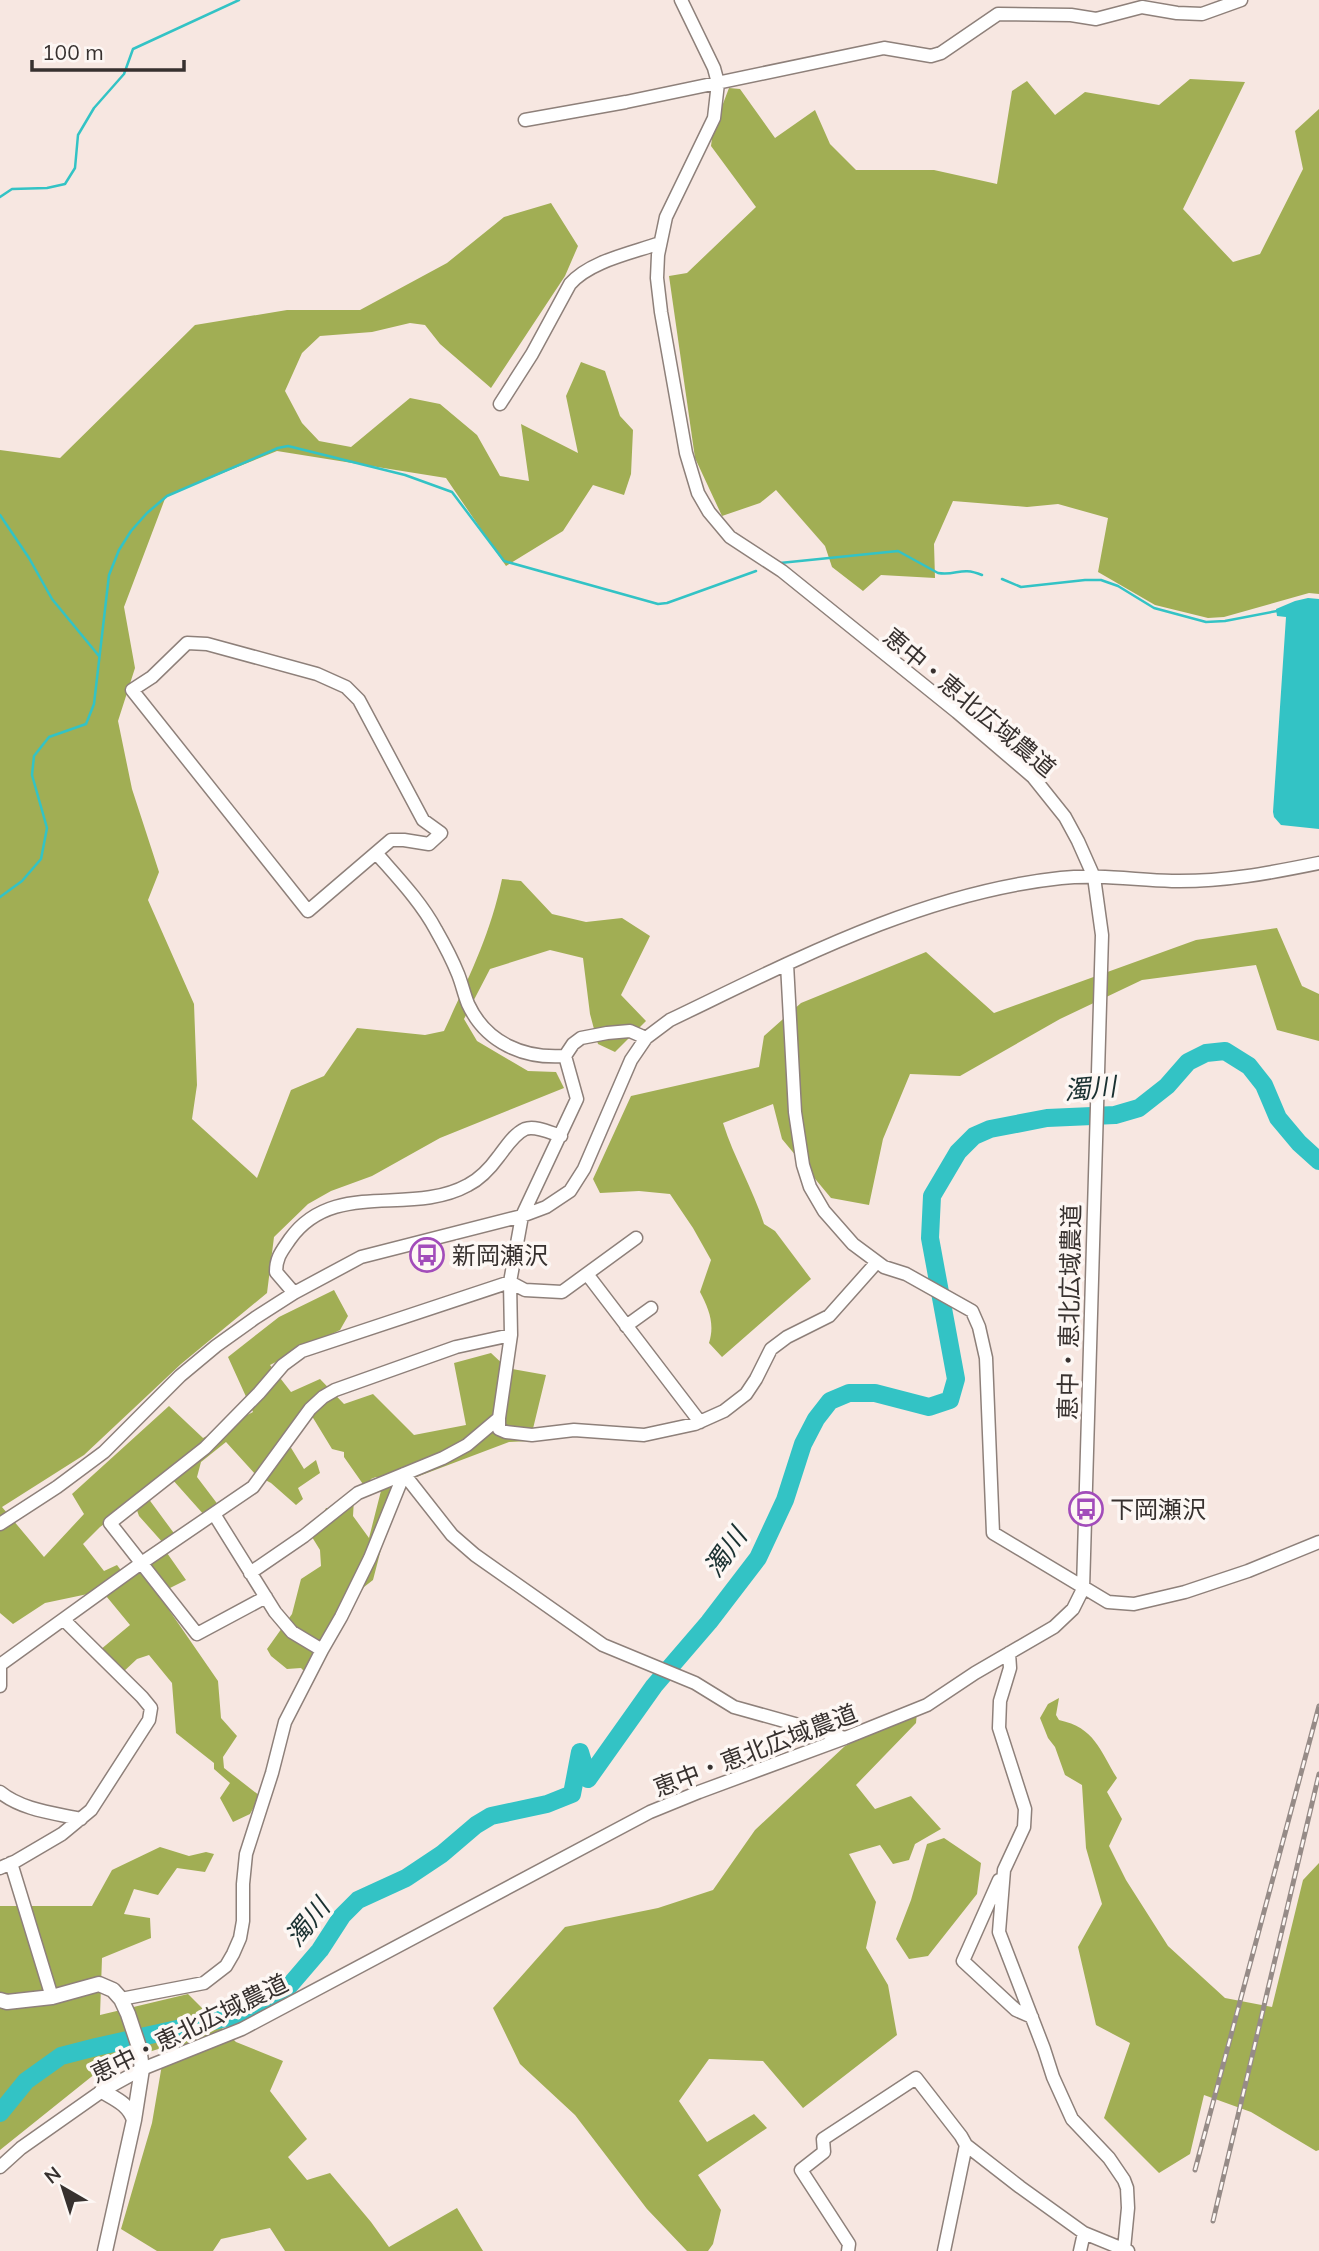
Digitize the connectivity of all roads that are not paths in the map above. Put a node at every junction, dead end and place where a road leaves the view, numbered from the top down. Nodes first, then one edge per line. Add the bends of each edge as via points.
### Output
1 (681, 0) edge
2 (1241, 0) edge
3 (718, 83) junction
4 (525, 120) dead end
5 (660, 243) junction
6 (500, 404) dead end
7 (377, 854) junction
8 (1319, 863) edge
9 (1094, 877) junction
10 (787, 964) junction
11 (646, 1038) junction
12 (565, 1056) junction
13 (561, 1136) junction
14 (522, 1216) junction
15 (636, 1238) dead end
16 (877, 1262) junction
17 (587, 1274) junction
18 (510, 1282) junction
19 (294, 1293) junction
20 (651, 1308) dead end
21 (626, 1326) junction
22 (511, 1335) junction
23 (499, 1418) junction
24 (700, 1422) junction
25 (404, 1474) junction
26 (214, 1514) junction
27 (0, 1524) edge
28 (1319, 1542) edge
29 (140, 1563) junction
30 (250, 1573) junction
31 (1083, 1589) junction
32 (266, 1597) junction
33 (64, 1620) junction
34 (322, 1650) junction
35 (1009, 1653) junction
36 (0, 1665) edge
37 (0, 1686) edge
38 (845, 1738) junction
39 (0, 1793) edge
40 (81, 1819) junction
41 (5, 1866) edge
42 (1004, 1870) junction
43 (52, 1997) junction
44 (121, 1999) junction
45 (0, 2000) edge
46 (1032, 2017) junction
47 (142, 2069) junction
48 (102, 2091) junction
49 (134, 2120) junction
50 (966, 2145) junction
51 (0, 2166) edge
52 (1084, 2233) junction
53 (1126, 2250) edge
54 (105, 2251) edge
55 (848, 2251) edge
56 (944, 2251) edge
57 (1080, 2251) edge

1 - 3 street, 恵中・恵北広域農道
2 - 3 street via 1202,14 1142,7 1096,19 998,14 931,56 884,48
3 - 4 street
3 - 5 street, 恵中・恵北広域農道 via 714,118 673,202
5 - 6 street via 577,276
5 - 9 street, 恵中・恵北広域農道 via 657,278 661,312 686,453 698,494 709,512 730,537 782,571 1033,778 1065,817
7 - 7 street via 391,840 429,844 441,833 423,820 359,700 346,687 298,668 187,643 132,690 308,911
7 - 12 street via 435,927 474,1016 489,1034 528,1055
8 - 9 street via 1228,880
9 - 10 street via 968,894 893,919
9 - 31 street, 恵中・恵北広域農道 via 1102,935
10 - 11 street via 670,1020
10 - 16 street via 795,1112 803,1165 824,1211 853,1244
11 - 12 street via 630,1031 581,1038
11 - 14 street via 631,1060 570,1191
12 - 13 street via 577,1099
13 - 14 street
13 - 19 street via 525,1129 483,1174 444,1194 421,1200 356,1202 320,1212 295,1232 276,1258 276,1272
14 - 18 street
14 - 19 street via 361,1257
15 - 17 street
16 - 24 street via 830,1316 771,1349 746,1394
16 - 31 street via 972,1311 986,1358 993,1533
17 - 18 street via 562,1292 525,1290
17 - 21 street
18 - 22 street
18 - 29 street via 302,1351 283,1365 205,1448 110,1523
19 - 27 street via 207,1354 104,1452
20 - 21 street
21 - 24 street
22 - 23 street
22 - 26 street via 456,1347 323,1397 253,1487
23 - 24 street via 499,1429 532,1435 574,1430 644,1435
23 - 25 street via 467,1445
25 - 30 street via 358,1493
25 - 34 street via 370,1558
25 - 38 street via 475,1555 603,1646 695,1684 734,1707
26 - 29 street
26 - 30 street
28 - 31 street via 1248,1571 1134,1604 1108,1602
29 - 32 street via 197,1634
29 - 33 street
30 - 32 street
31 - 35 street, 恵中・恵北広域農道 via 1073,1609 1054,1627
32 - 34 street via 292,1632
33 - 36 street
33 - 40 street via 151,1708 149,1720
34 - 44 street via 285,1722 249,1843 243,1921 233,1954 226,1966 204,1983
35 - 38 street, 恵中・恵北広域農道 via 927,1705
35 - 42 street via 999,1728 1025,1809 1024,1827
36 - 37 street
38 - 47 street, 恵中・恵北広域農道 via 650,1812 242,2029
39 - 40 street via 24,1806
40 - 41 street
41 - 43 street
42 - 46 street via 999,1932
42 - 46 street via 963,1961 1016,2010
43 - 44 main road via 99,1984
43 - 45 main road
44 - 47 main road
46 - 53 street via 1072,2119 1124,2180
47 - 48 street, 恵中・恵北広域農道
47 - 49 main road
48 - 49 main road via 123,2103
48 - 51 street, 恵中・恵北広域農道
49 - 54 main road
50 - 52 street
50 - 55 street via 916,2078 823,2139 824,2152 801,2170 849,2244
50 - 56 street
52 - 53 street
52 - 57 street

